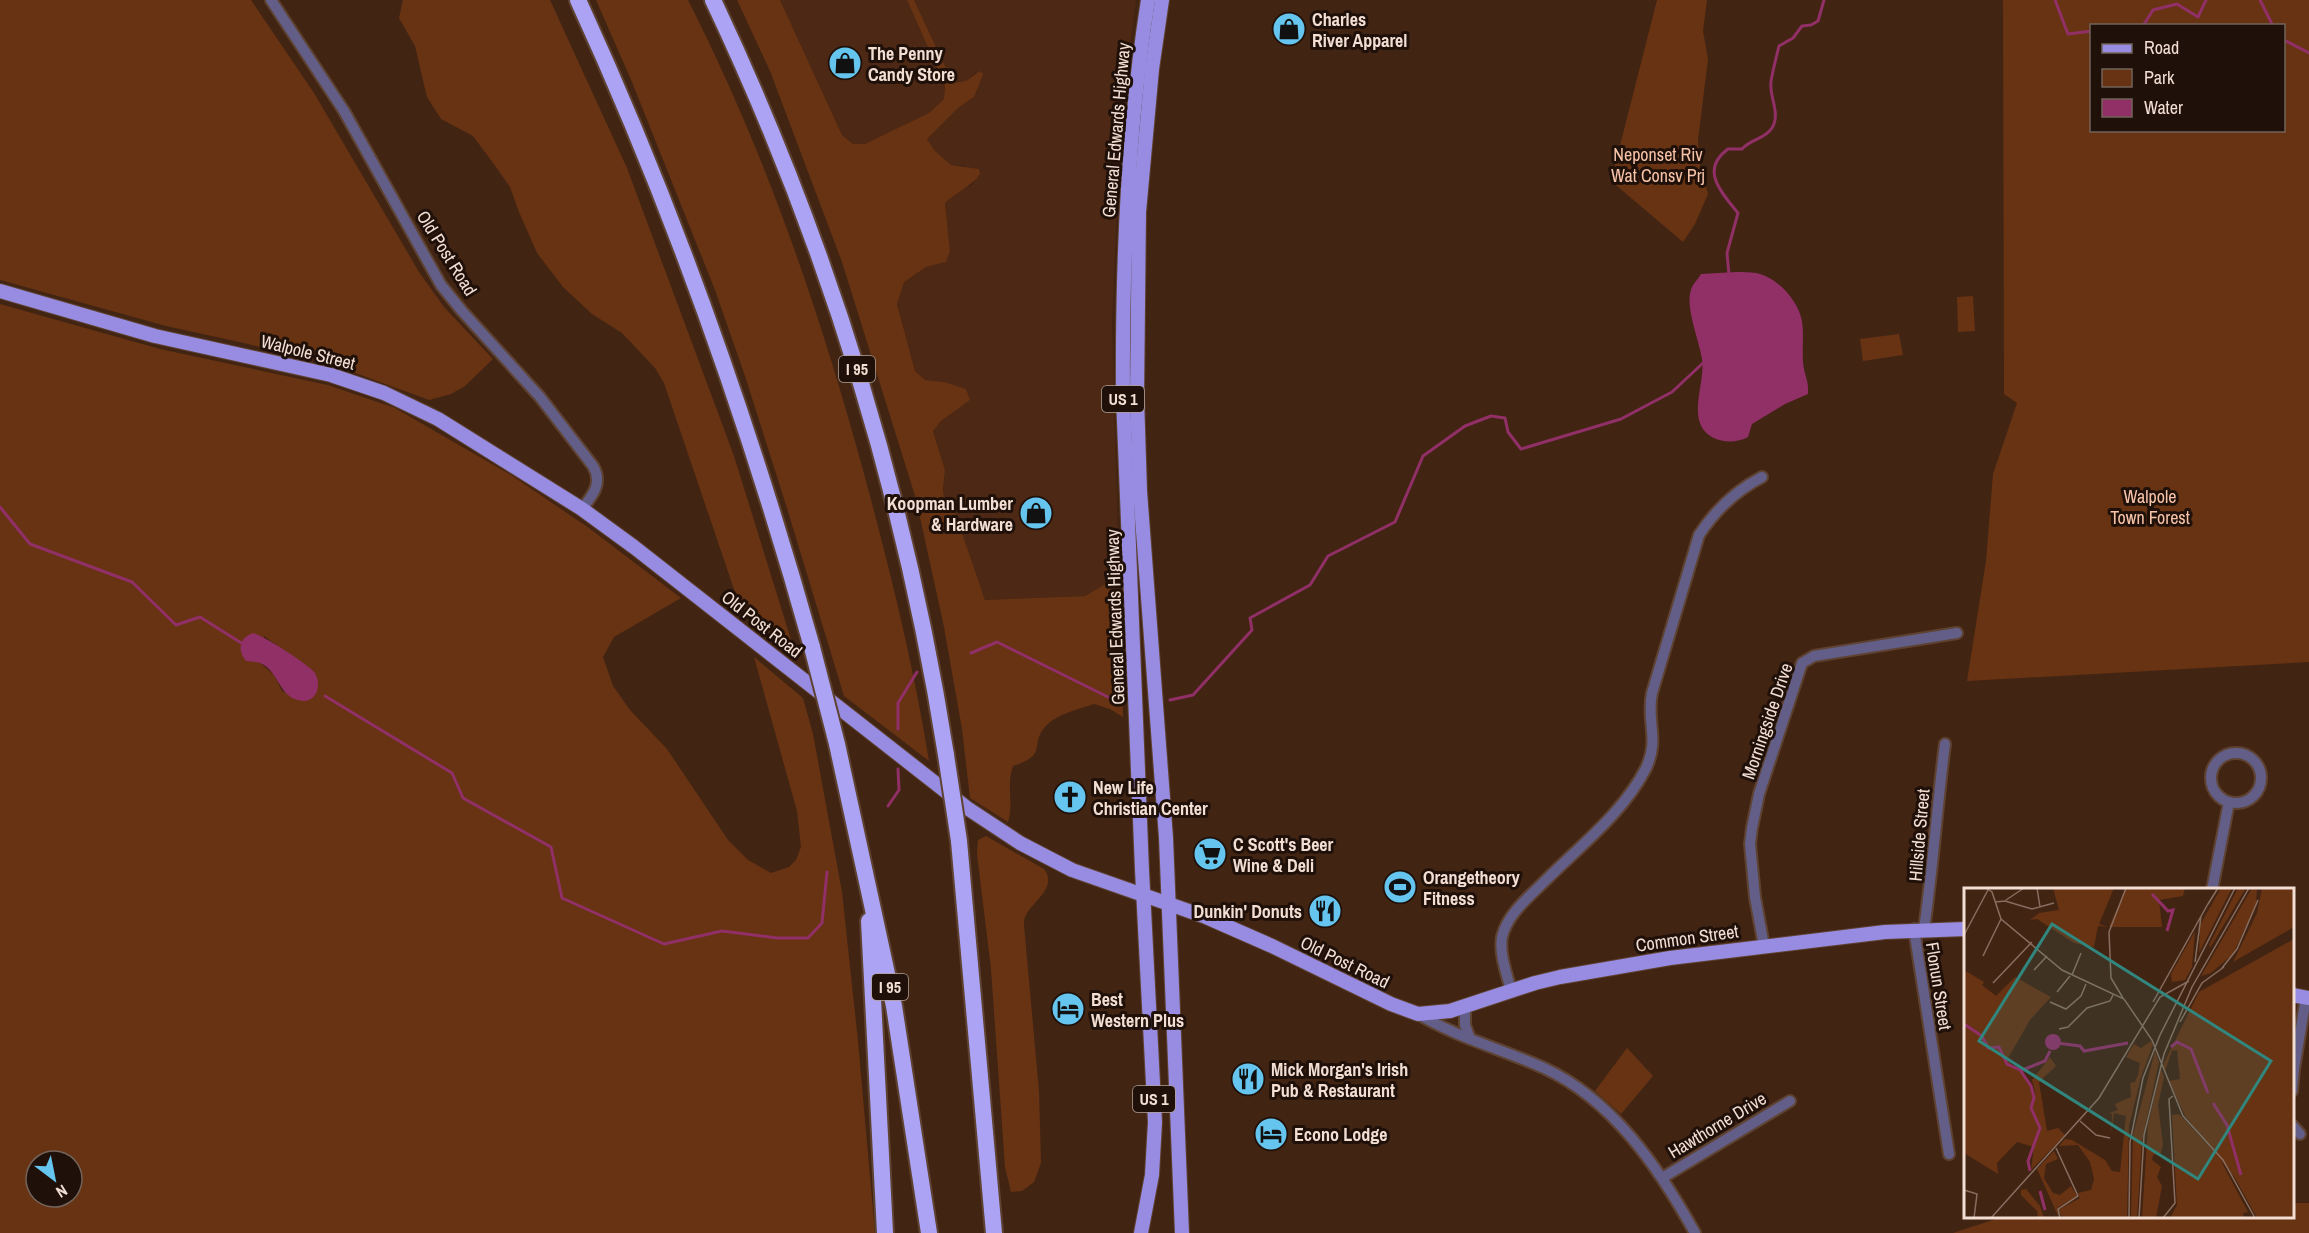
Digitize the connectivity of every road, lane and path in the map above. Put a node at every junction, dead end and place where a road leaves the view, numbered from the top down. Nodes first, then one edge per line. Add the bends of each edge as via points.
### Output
1 (271, 0) edge
2 (578, 0) edge
3 (713, 0) edge
4 (1148, 0) edge
5 (1162, 0) edge
6 (0, 291) edge
7 (1762, 477) dead end
8 (582, 509) junction
9 (1958, 633) dead end
10 (1945, 744) dead end
11 (2229, 802) junction
12 (867, 878) junction
13 (2212, 888) edge
14 (1143, 895) junction
15 (1168, 904) junction
16 (1919, 929) junction
17 (1964, 929) edge
18 (1764, 946) junction
19 (1511, 991) junction
20 (2302, 997) edge
21 (1465, 1006) junction
22 (1418, 1014) junction
23 (1470, 1039) junction
24 (2294, 1069) edge
25 (1790, 1101) dead end
26 (1949, 1154) dead end
27 (1662, 1178) junction
28 (885, 1233) edge
29 (929, 1233) edge
30 (994, 1233) edge
31 (1141, 1233) edge
32 (1182, 1233) edge
33 (1695, 1233) edge

1 - 8 street, Old Post Road via 344,111 441,285 540,397 593,466 598,483
2 - 12 highway, I 95, bridge via 651,170 709,322 770,504 812,647
3 - 30 highway, I 95, bridge via 771,132 826,276 883,460 911,572 935,685 959,841
4 - 14 main road, General Edwards Highway / US 1 via 1131,146 1123,322
5 - 15 main road, General Edwards Highway / US 1 via 1139,212 1136,331 1140,491
6 - 8 main road, Walpole Street via 155,336 359,383 438,419
7 - 19 street via 1731,496 1699,535 1649,705 1654,746 1645,769 1618,808 1527,898 1507,924 1502,949
8 - 14 main road, Old Post Road via 985,821 1065,867
9 - 18 street, Morningside Drive via 1822,654 1802,663 1754,811 1751,835 1755,897
10 - 16 street, Hillside Street
11 - 11 street via 2215,792 2212,774 2220,759 2243,754 2260,770 2259,788 2247,801
11 - 13 street
12 - 28 highway
12 - 29 highway, I 95 via 900,1039
14 - 15 main road, Old Post Road
14 - 31 main road, General Edwards Highway / US 1 via 1155,1140
15 - 22 main road, Old Post Road via 1222,924
15 - 32 main road, General Edwards Highway / US 1
16 - 17 main road, Common Street
16 - 18 main road, Common Street
16 - 26 street, Flonun Street
18 - 19 main road, Common Street via 1583,972
19 - 21 main road, Common Street
20 - 24 street
21 - 22 main road, Common Street
21 - 23 street
22 - 23 street, Old Post Road
23 - 27 street, Old Post Road via 1543,1068 1585,1091 1621,1126
25 - 27 street, Hawthorne Drive
27 - 33 street, Old Post Road

